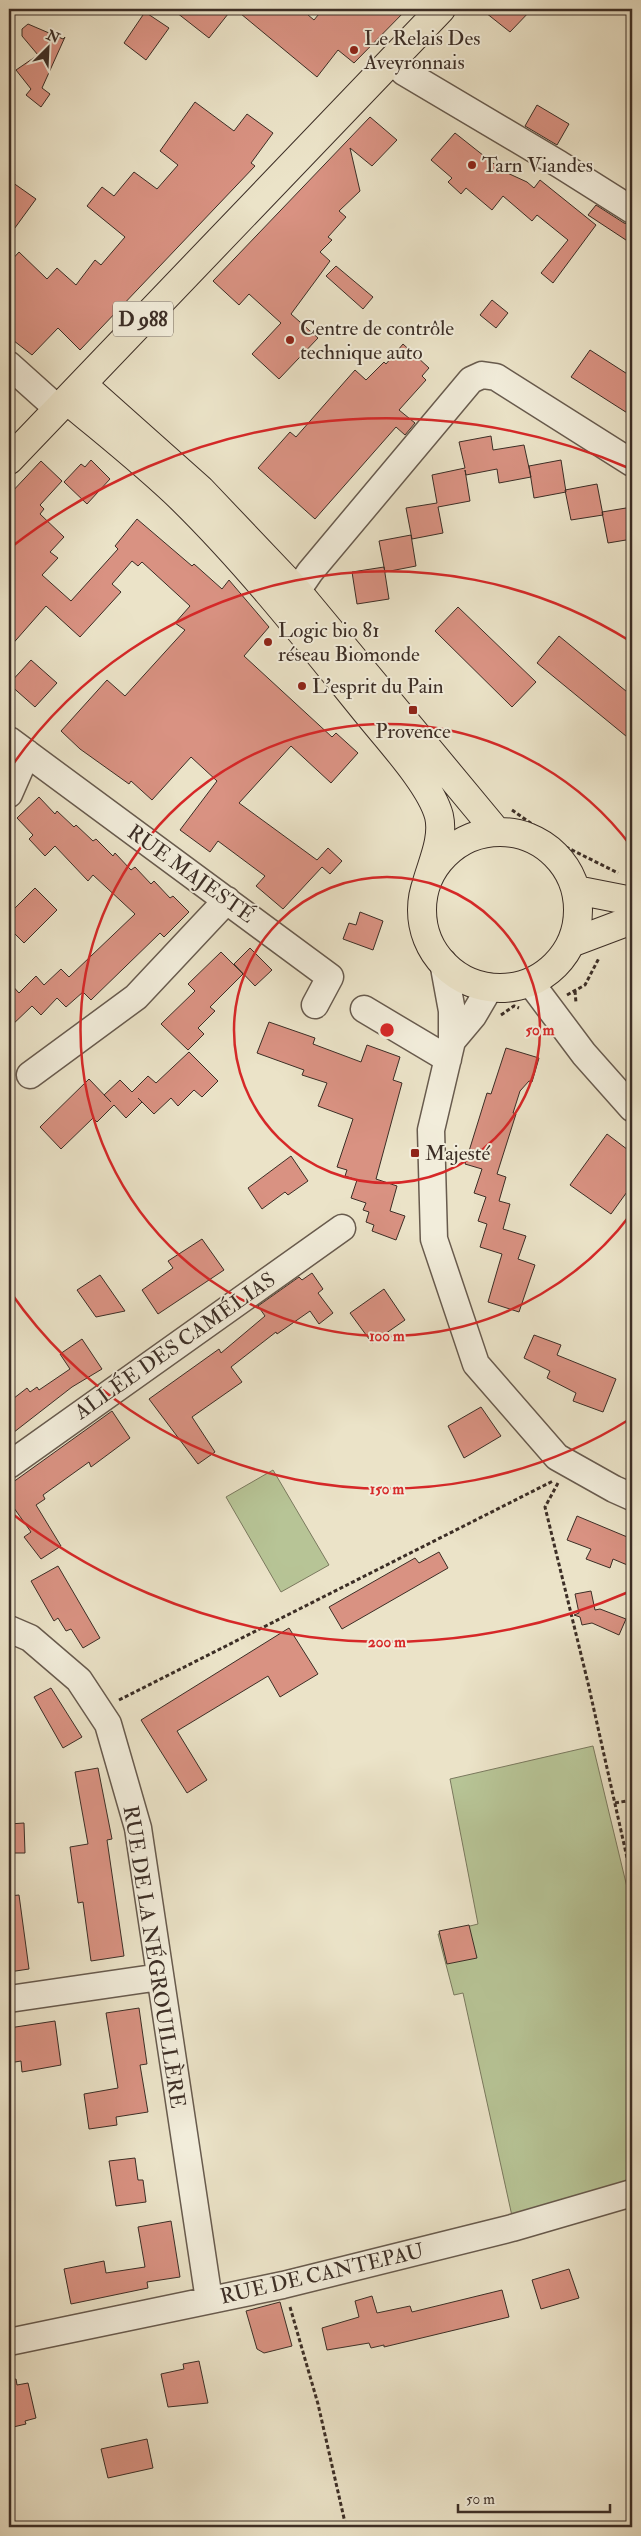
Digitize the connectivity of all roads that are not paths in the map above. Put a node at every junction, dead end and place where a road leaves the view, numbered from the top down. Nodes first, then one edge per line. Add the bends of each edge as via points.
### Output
1 (441, 9) edge
2 (392, 60) junction
3 (632, 210) edge
4 (9, 365) edge
5 (69, 398) junction
6 (9, 460) edge
7 (632, 463) edge
8 (297, 591) junction
9 (294, 622) junction
10 (18, 746) edge
11 (9, 794) edge
12 (497, 832) junction
13 (428, 882) junction
14 (629, 889) edge
15 (576, 890) junction
16 (227, 900) junction
17 (632, 920) edge
18 (571, 943) junction
19 (443, 962) junction
20 (530, 982) junction
21 (490, 987) junction
22 (315, 1005) dead end
23 (364, 1009) dead end
24 (450, 1050) junction
25 (30, 1075) dead end
26 (632, 1108) edge
27 (342, 1228) dead end
28 (9, 1465) edge
29 (632, 1497) edge
30 (9, 1629) edge
31 (160, 1977) junction
32 (9, 1998) edge
33 (632, 2193) edge
34 (210, 2300) junction
35 (9, 2342) edge

1 - 2 main road
2 - 3 street via 404,72
2 - 5 main road, D 988
4 - 5 street
5 - 6 main road
5 - 8 main road via 201,490
5 - 9 main road via 181,499
7 - 8 street via 496,377 482,374 471,380
8 - 9 street
8 - 12 main road
9 - 13 main road via 411,767 432,800 439,815 440,836
10 - 11 street, RUE MAJESTÉ
10 - 16 street, RUE MAJESTÉ
12 - 13 main road via 475,836 455,847 439,862
12 - 15 main road via 523,836 547,847 565,866
13 - 19 main road via 423,903 424,924 430,945
14 - 15 main road
15 - 18 main road via 577,926
16 - 22 street, RUE MAJESTÉ via 330,977
16 - 25 street via 136,997
17 - 18 main road
18 - 20 main road via 547,973
19 - 21 main road via 472,983
19 - 24 street via 452,1010
20 - 21 main road
20 - 26 street via 584,1054
21 - 24 street
23 - 24 street
24 - 29 street via 431,1130 434,1239 476,1364 557,1457
27 - 28 street, ALLÉE DES CAMÉLIAS
30 - 31 street, RUE DE LA NÉGROUILLÈRE via 30,1638 79,1680 108,1724 138,1828
31 - 32 street
31 - 34 street, RUE DE LA NÉGROUILLÈRE
33 - 34 street, RUE DE CANTEPAU via 512,2228
34 - 35 street, RUE DE CANTEPAU

